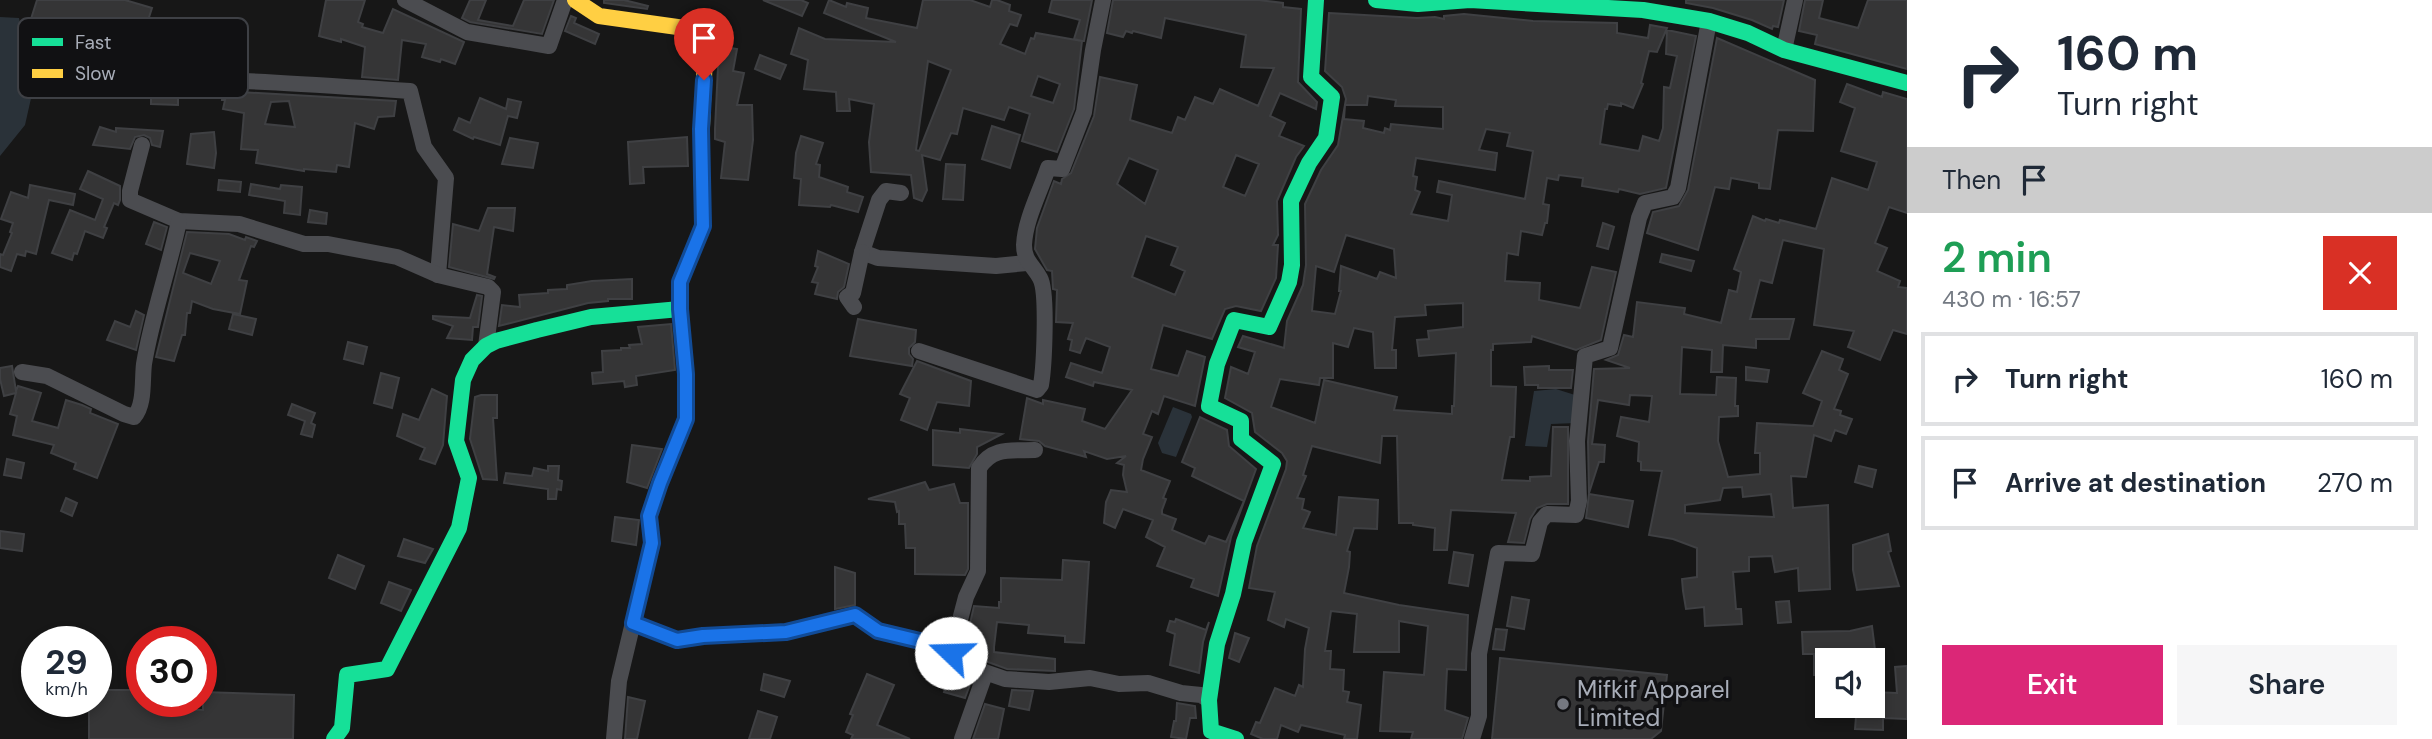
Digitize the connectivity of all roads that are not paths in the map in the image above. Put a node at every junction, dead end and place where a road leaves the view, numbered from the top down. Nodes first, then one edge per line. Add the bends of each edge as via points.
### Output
1 (405, 0) edge
2 (565, 0) edge
3 (575, 0) edge
4 (1104, 0) edge
5 (1316, 0) edge
6 (1376, 0) edge
7 (1795, 0) edge
8 (1418, 2) edge
9 (1709, 21) junction
10 (1784, 50) junction
11 (248, 81) edge
12 (1907, 83) edge
13 (142, 145) dead end
14 (901, 192) dead end
15 (179, 221) junction
16 (862, 252) junction
17 (1027, 262) junction
18 (438, 275) junction
19 (854, 307) dead end
20 (680, 309) junction
21 (486, 346) junction
22 (919, 351) dead end
23 (22, 372) dead end
24 (1035, 450) dead end
25 (633, 623) junction
26 (951, 653) junction
27 (976, 669) junction
28 (1209, 700) junction
29 (334, 739) edge
30 (614, 739) edge
31 (962, 739) edge
32 (1236, 739) edge
33 (1472, 739) edge

1 - 2 street via 467,32 549,46
3 - 20 street via 599,16 706,31 703,226 680,282
4 - 17 street via 1084,111 1062,169 1048,168 1026,230
5 - 28 street via 1311,77 1332,97 1326,138 1291,201 1289,282 1269,327 1234,320 1217,364 1209,406 1241,421 1241,439 1273,464 1244,542 1217,645
6 - 8 street
7 - 10 street
8 - 9 street via 1470,0 1643,10
9 - 10 street
9 - 33 street via 1678,188 1673,197 1645,203 1610,348 1585,356 1576,515 1548,514 1532,554 1497,554 1479,653 1479,716
10 - 12 street
11 - 18 street via 411,91 424,147 446,178
13 - 15 street via 130,200
14 - 16 street via 886,191 879,200
15 - 18 street via 239,223 304,244 397,257
15 - 23 street via 151,327 141,404 134,417 47,376
16 - 17 street via 878,258 996,266
16 - 19 street via 853,292 847,297
17 - 22 street via 1041,279 1045,341 1037,390
18 - 21 street via 493,292
20 - 21 street via 591,317
20 - 25 street via 686,419 649,516 652,543
21 - 29 street via 472,360 463,380 456,441 469,478 459,528 387,669 347,675 342,728
24 - 26 street via 998,451 986,457 979,468 978,571
25 - 26 street via 677,640 786,632 855,615 878,631 945,647
25 - 30 street via 619,681
26 - 27 street
27 - 28 street via 1005,679 1149,683
27 - 31 street via 985,674
28 - 32 street via 1211,731

